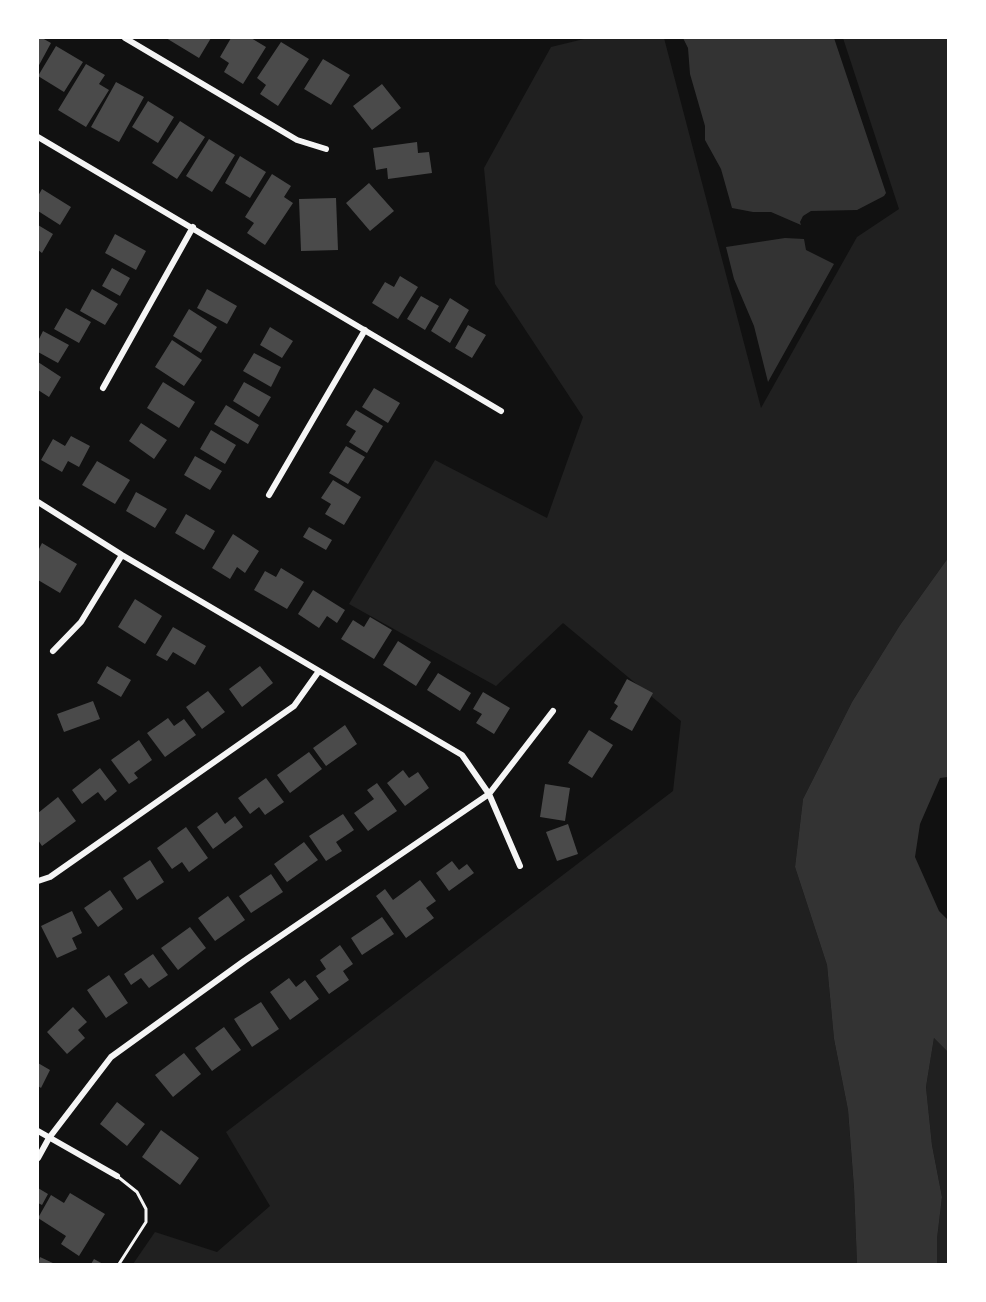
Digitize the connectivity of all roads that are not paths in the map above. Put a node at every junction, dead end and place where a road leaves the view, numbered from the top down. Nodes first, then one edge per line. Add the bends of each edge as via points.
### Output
1 (125, 38) edge
2 (38, 137) edge
3 (326, 149) dead end
4 (193, 227) junction
5 (365, 330) junction
6 (103, 388) dead end
7 (501, 411) dead end
8 (269, 495) dead end
9 (38, 502) edge
10 (122, 555) junction
11 (53, 651) dead end
12 (319, 671) junction
13 (553, 711) dead end
14 (489, 794) junction
15 (520, 866) dead end
16 (38, 880) edge
17 (38, 1131) edge
18 (49, 1138) junction
19 (38, 1158) edge
20 (117, 1176) joint
21 (119, 1264) edge

1 - 3 street via 297,140
2 - 4 street
4 - 5 street
4 - 6 street
5 - 7 street
5 - 8 street
9 - 10 street
10 - 11 street via 81,622
10 - 12 street
12 - 14 street via 462,755
12 - 16 street via 294,706 50,877
13 - 14 street
14 - 15 street
14 - 18 street via 244,961 111,1058
17 - 18 street
18 - 19 street
18 - 20 street
20 - 21 lane via 137,1192 147,1209 146,1222

